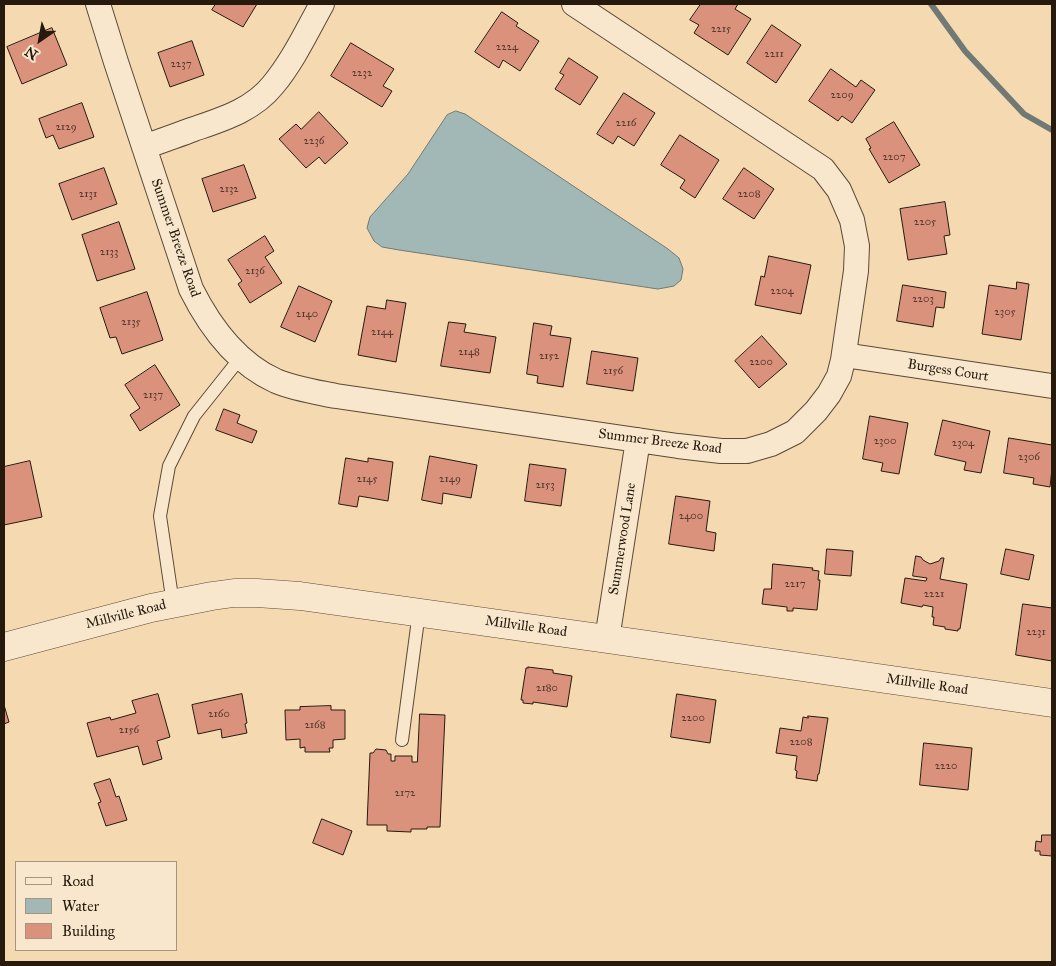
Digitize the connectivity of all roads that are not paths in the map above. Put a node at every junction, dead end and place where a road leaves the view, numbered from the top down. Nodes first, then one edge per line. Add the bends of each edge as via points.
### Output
1 (98, 4) edge
2 (322, 4) edge
3 (574, 4) edge
4 (144, 147) junction
5 (844, 355) junction
6 (241, 358) junction
7 (1052, 386) edge
8 (638, 440) junction
9 (172, 604) junction
10 (419, 612) junction
11 (607, 638) junction
12 (4, 647) edge
13 (1052, 703) edge
14 (402, 740) dead end

1 - 4 street, Summer Breeze Road
2 - 4 street via 285,70 258,100 226,118
3 - 5 street, Summer Breeze Road via 823,169 839,190 852,220 857,246
4 - 6 street, Summer Breeze Road via 191,289 214,328
5 - 7 street, Burgess Court
5 - 8 street, Summer Breeze Road via 839,376 816,411 795,432 771,444 747,450 721,451
6 - 8 street, Summer Breeze Road via 276,380 300,389
6 - 9 lane via 194,416 169,466 160,516
8 - 11 street, Summerwood Lane
9 - 10 street, Millville Road via 234,593 257,593
9 - 12 street, Millville Road
10 - 11 street, Millville Road
10 - 14 lane
11 - 13 street, Millville Road

